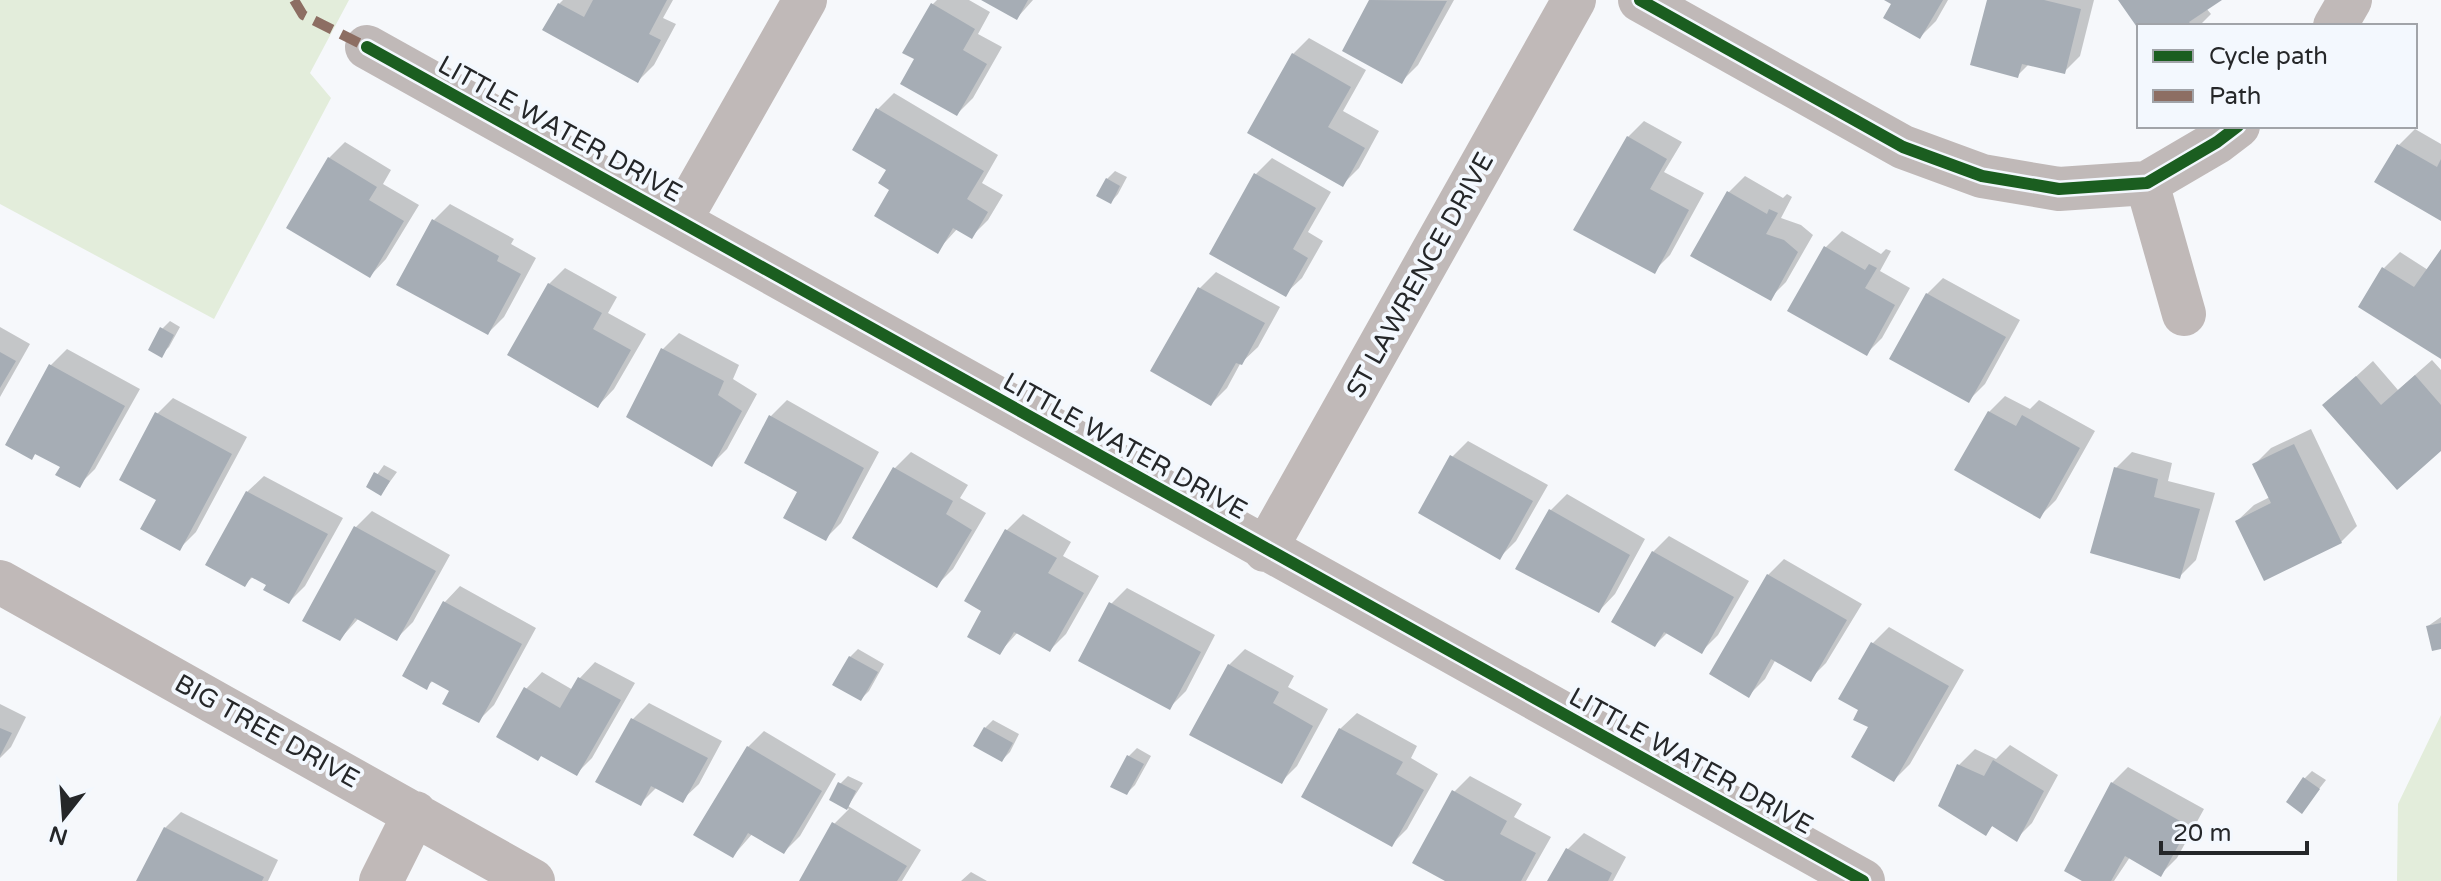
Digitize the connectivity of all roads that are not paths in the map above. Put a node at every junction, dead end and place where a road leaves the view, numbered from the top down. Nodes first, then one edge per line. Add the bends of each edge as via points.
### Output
1 (805, 0) edge
2 (1574, 0) edge
3 (1640, 0) edge
4 (2350, 0) edge
5 (2336, 24) edge
6 (367, 47) dead end
7 (2235, 128) edge
8 (2147, 183) junction
9 (680, 220) junction
10 (2184, 314) dead end
11 (1265, 550) junction
12 (0, 582) edge
13 (415, 813) junction
14 (381, 881) edge
15 (533, 881) edge
16 (1863, 881) edge

1 - 9 street
2 - 11 street, ST LAWRENCE DRIVE
3 - 8 street via 1903,147 1982,176 2059,189
4 - 5 street
6 - 9 street, LITTLE WATER DRIVE
7 - 8 street
8 - 10 street
9 - 11 street, LITTLE WATER DRIVE
11 - 16 street, LITTLE WATER DRIVE
12 - 13 street, BIG TREE DRIVE
13 - 14 street
13 - 15 street, BIG TREE DRIVE

